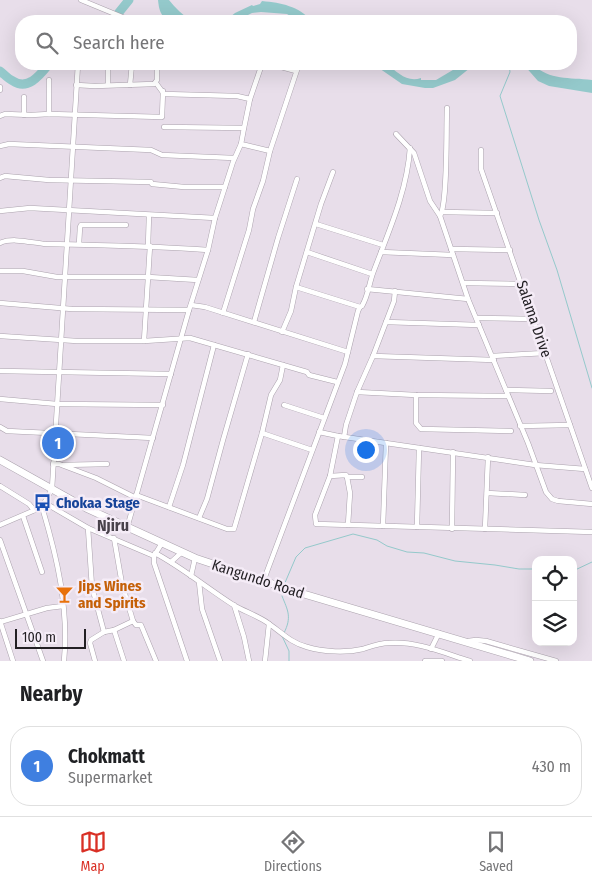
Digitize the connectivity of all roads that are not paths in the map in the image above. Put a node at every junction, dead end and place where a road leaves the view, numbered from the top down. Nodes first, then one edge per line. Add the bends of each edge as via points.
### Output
1 (81, 0) edge
2 (117, 15) edge
3 (77, 70) edge
4 (108, 70) edge
5 (131, 70) edge
6 (157, 70) edge
7 (260, 70) edge
8 (292, 70) edge
9 (296, 71) joint
10 (49, 80) dead end
11 (156, 83) junction
12 (76, 85) junction
13 (108, 85) junction
14 (130, 85) junction
15 (163, 91) junction
16 (24, 97) dead end
17 (250, 99) junction
18 (447, 108) dead end
19 (49, 114) junction
20 (24, 115) junction
21 (0, 116) edge
22 (75, 116) junction
23 (164, 128) dead end
24 (244, 128) junction
25 (396, 134) dead end
26 (241, 144) junction
27 (0, 146) edge
28 (72, 147) junction
29 (410, 148) junction
30 (480, 150) dead end
31 (270, 151) junction
32 (234, 158) junction
33 (333, 172) dead end
34 (0, 178) edge
35 (297, 179) dead end
36 (71, 181) junction
37 (225, 187) junction
38 (68, 210) junction
39 (0, 211) edge
40 (497, 213) junction
41 (441, 214) junction
42 (149, 215) junction
43 (215, 218) junction
44 (316, 224) junction
45 (126, 225) dead end
46 (0, 242) edge
47 (68, 244) junction
48 (79, 244) junction
49 (383, 245) junction
50 (149, 246) junction
51 (451, 249) junction
52 (208, 250) junction
53 (510, 250) junction
54 (307, 252) junction
55 (381, 252) junction
56 (453, 255) junction
57 (0, 271) edge
58 (372, 274) junction
59 (65, 276) junction
60 (148, 277) junction
61 (198, 280) junction
62 (464, 283) junction
63 (521, 284) junction
64 (296, 287) junction
65 (367, 288) junction
66 (395, 291) junction
67 (468, 299) junction
68 (0, 304) edge
69 (360, 307) junction
70 (190, 308) junction
71 (63, 309) junction
72 (146, 309) junction
73 (223, 313) junction
74 (477, 318) junction
75 (533, 319) junction
76 (254, 322) junction
77 (386, 322) junction
78 (479, 325) junction
79 (282, 332) junction
80 (0, 336) edge
81 (181, 339) junction
82 (61, 340) junction
83 (144, 342) junction
84 (214, 345) junction
85 (348, 352) junction
86 (545, 353) junction
87 (248, 354) junction
88 (373, 356) junction
89 (493, 358) junction
90 (282, 365) junction
91 (0, 370) edge
92 (59, 372) junction
93 (172, 374) junction
94 (337, 382) junction
95 (550, 391) dead end
96 (357, 392) junction
97 (507, 393) junction
98 (416, 395) junction
99 (0, 399) edge
100 (57, 404) junction
101 (163, 405) junction
102 (284, 405) dead end
103 (324, 418) junction
104 (570, 425) junction
105 (520, 426) junction
106 (0, 427) edge
107 (511, 431) dead end
108 (55, 432) junction
109 (319, 432) junction
110 (262, 433) junction
111 (338, 436) junction
112 (344, 437) junction
113 (153, 438) junction
114 (386, 443) junction
115 (419, 448) junction
116 (312, 450) junction
117 (453, 452) junction
118 (488, 457) junction
119 (0, 460) edge
120 (53, 464) junction
121 (60, 464) junction
122 (107, 464) dead end
123 (535, 464) junction
124 (585, 469) junction
125 (330, 476) junction
126 (348, 477) junction
127 (362, 478) dead end
128 (0, 486) edge
129 (592, 488) edge
130 (52, 489) junction
131 (487, 493) junction
132 (525, 495) dead end
133 (136, 496) junction
134 (44, 504) junction
135 (592, 504) edge
136 (169, 507) junction
137 (34, 510) junction
138 (23, 516) junction
139 (199, 518) junction
140 (0, 525) edge
141 (348, 525) junction
142 (383, 526) junction
143 (417, 527) junction
144 (88, 528) junction
145 (128, 528) junction
146 (452, 528) junction
147 (486, 529) junction
148 (592, 532) edge
149 (114, 538) junction
150 (0, 540) edge
151 (162, 543) junction
152 (182, 552) junction
153 (154, 555) junction
154 (195, 558) junction
155 (171, 562) junction
156 (42, 572) dead end
157 (191, 576) junction
158 (199, 582) junction
159 (263, 582) junction
160 (234, 605) junction
161 (63, 606) junction
162 (27, 615) junction
163 (133, 621) junction
164 (0, 622) edge
165 (269, 624) junction
166 (114, 630) junction
167 (104, 632) junction
168 (439, 633) junction
169 (465, 642) junction
170 (431, 650) junction
171 (264, 660) edge
172 (13, 661) edge
173 (43, 661) edge
174 (64, 661) edge
175 (95, 661) edge
176 (124, 661) edge
177 (156, 661) edge
178 (187, 661) edge
179 (220, 661) edge
180 (250, 661) edge
181 (425, 661) edge
182 (442, 661) edge
183 (470, 661) edge
184 (530, 661) edge
185 (556, 661) edge

1 - 2 street
3 - 12 street
4 - 13 street
5 - 14 street
6 - 11 street
7 - 17 street
8 - 9 street
9 - 31 street
10 - 19 street
11 - 14 street
11 - 15 street
12 - 13 street
12 - 22 street
13 - 14 street
15 - 17 street via 164,94
15 - 22 street via 162,118
16 - 20 street
17 - 24 street
18 - 41 street
19 - 20 street
19 - 22 street
20 - 21 street
22 - 28 street
23 - 24 street
24 - 26 street
25 - 29 street
26 - 31 street
26 - 32 street
27 - 28 street
28 - 32 street
28 - 36 street
29 - 41 street via 432,206
29 - 49 street via 403,190
30 - 40 street, Salama Drive via 480,165
31 - 73 street
32 - 37 street
33 - 44 street
34 - 36 street
35 - 76 street
36 - 37 street via 126,180 184,187
36 - 38 street
37 - 43 street
38 - 39 street via 30,208
38 - 42 street
38 - 47 street
40 - 41 street
40 - 53 street, Salama Drive
41 - 51 street
42 - 43 street
42 - 50 street
43 - 52 street
44 - 49 street
44 - 54 street
45 - 48 street via 82,225
46 - 47 street
47 - 48 street
47 - 59 street
48 - 50 street
49 - 55 street
50 - 52 street
50 - 60 street
51 - 53 street
51 - 56 street
52 - 61 street
53 - 63 street, Salama Drive
54 - 58 street
54 - 64 street
55 - 56 street
55 - 58 street
56 - 62 street
57 - 59 street
58 - 65 street
59 - 60 street
59 - 71 street
60 - 61 street
60 - 72 street
61 - 70 street
62 - 63 street
62 - 67 street
63 - 75 street, Salama Drive
64 - 69 street
64 - 79 street
65 - 66 street
65 - 69 street via 364,304
66 - 67 street
66 - 77 street
67 - 74 street
68 - 71 street
69 - 85 street
70 - 72 street
70 - 73 street via 205,307
70 - 81 street
71 - 72 street
71 - 82 street
72 - 83 street
73 - 76 street
74 - 75 street
74 - 78 street
75 - 86 street, Salama Drive
76 - 79 street
77 - 78 street
77 - 88 street
78 - 89 street
79 - 85 street
80 - 82 street
81 - 83 street
81 - 84 street via 190,338
81 - 93 street
82 - 83 street
82 - 92 street
84 - 87 street
84 - 136 street
85 - 94 street
86 - 89 street
86 - 104 street, Salama Drive
87 - 90 street
87 - 139 street via 208,499
88 - 89 street
88 - 96 street
89 - 97 street
90 - 94 street
90 - 110 street
91 - 92 street
92 - 93 street
92 - 100 street
93 - 101 street
94 - 103 street
95 - 97 street
96 - 98 street
96 - 112 street
97 - 98 street
97 - 105 street
98 - 107 street via 416,422 421,429
99 - 100 street
100 - 101 street
100 - 108 street
101 - 113 street
102 - 103 street
103 - 109 street
104 - 105 street
104 - 124 street, Salama Drive
105 - 123 street
106 - 108 street via 7,431
108 - 113 street
108 - 120 street
109 - 111 street
109 - 116 street
110 - 116 street
110 - 139 street via 234,529
111 - 112 street
111 - 125 street
112 - 114 street
113 - 133 street
114 - 115 street
114 - 142 street
115 - 117 street
115 - 143 street
116 - 159 street
117 - 118 street
117 - 146 street
118 - 123 street
118 - 131 street
119 - 130 highway, Kangundo Road
120 - 121 street
120 - 130 street
121 - 122 street
121 - 133 street
123 - 124 street
123 - 135 street via 552,499
124 - 129 street, Salama Drive
125 - 126 street
125 - 141 street via 315,515 316,524
126 - 127 street
126 - 141 street
128 - 137 street
130 - 134 street
130 - 145 highway, Kangundo Road
131 - 132 street
131 - 147 street
133 - 136 street
133 - 145 street
134 - 137 street
134 - 144 street
134 - 161 street
136 - 139 street
137 - 138 street
138 - 140 street
138 - 156 street
141 - 142 street
142 - 143 street
143 - 146 street
144 - 149 street
144 - 167 street via 92,587
145 - 151 highway, Kangundo Road
146 - 147 street
147 - 148 street
149 - 153 street
149 - 163 street
150 - 162 street
151 - 152 highway, Kangundo Road
151 - 153 street
152 - 154 highway, Kangundo Road
152 - 155 street
153 - 155 street
153 - 178 street
154 - 157 street
154 - 159 highway, Kangundo Road
155 - 157 street
157 - 158 street
158 - 160 street
158 - 179 street via 202,609
159 - 168 highway, Kangundo Road
160 - 165 street
160 - 180 street
161 - 162 street
161 - 174 street
162 - 164 street
162 - 173 street
163 - 166 street
163 - 177 street via 140,625
164 - 172 street
165 - 170 street via 292,641 327,651 354,650 389,642
165 - 171 street
166 - 167 street
166 - 176 street
167 - 175 street via 90,643
168 - 169 highway, Kangundo Road
168 - 170 street
169 - 184 highway, Kangundo Road
169 - 185 street via 486,641
170 - 183 street
181 - 182 street

